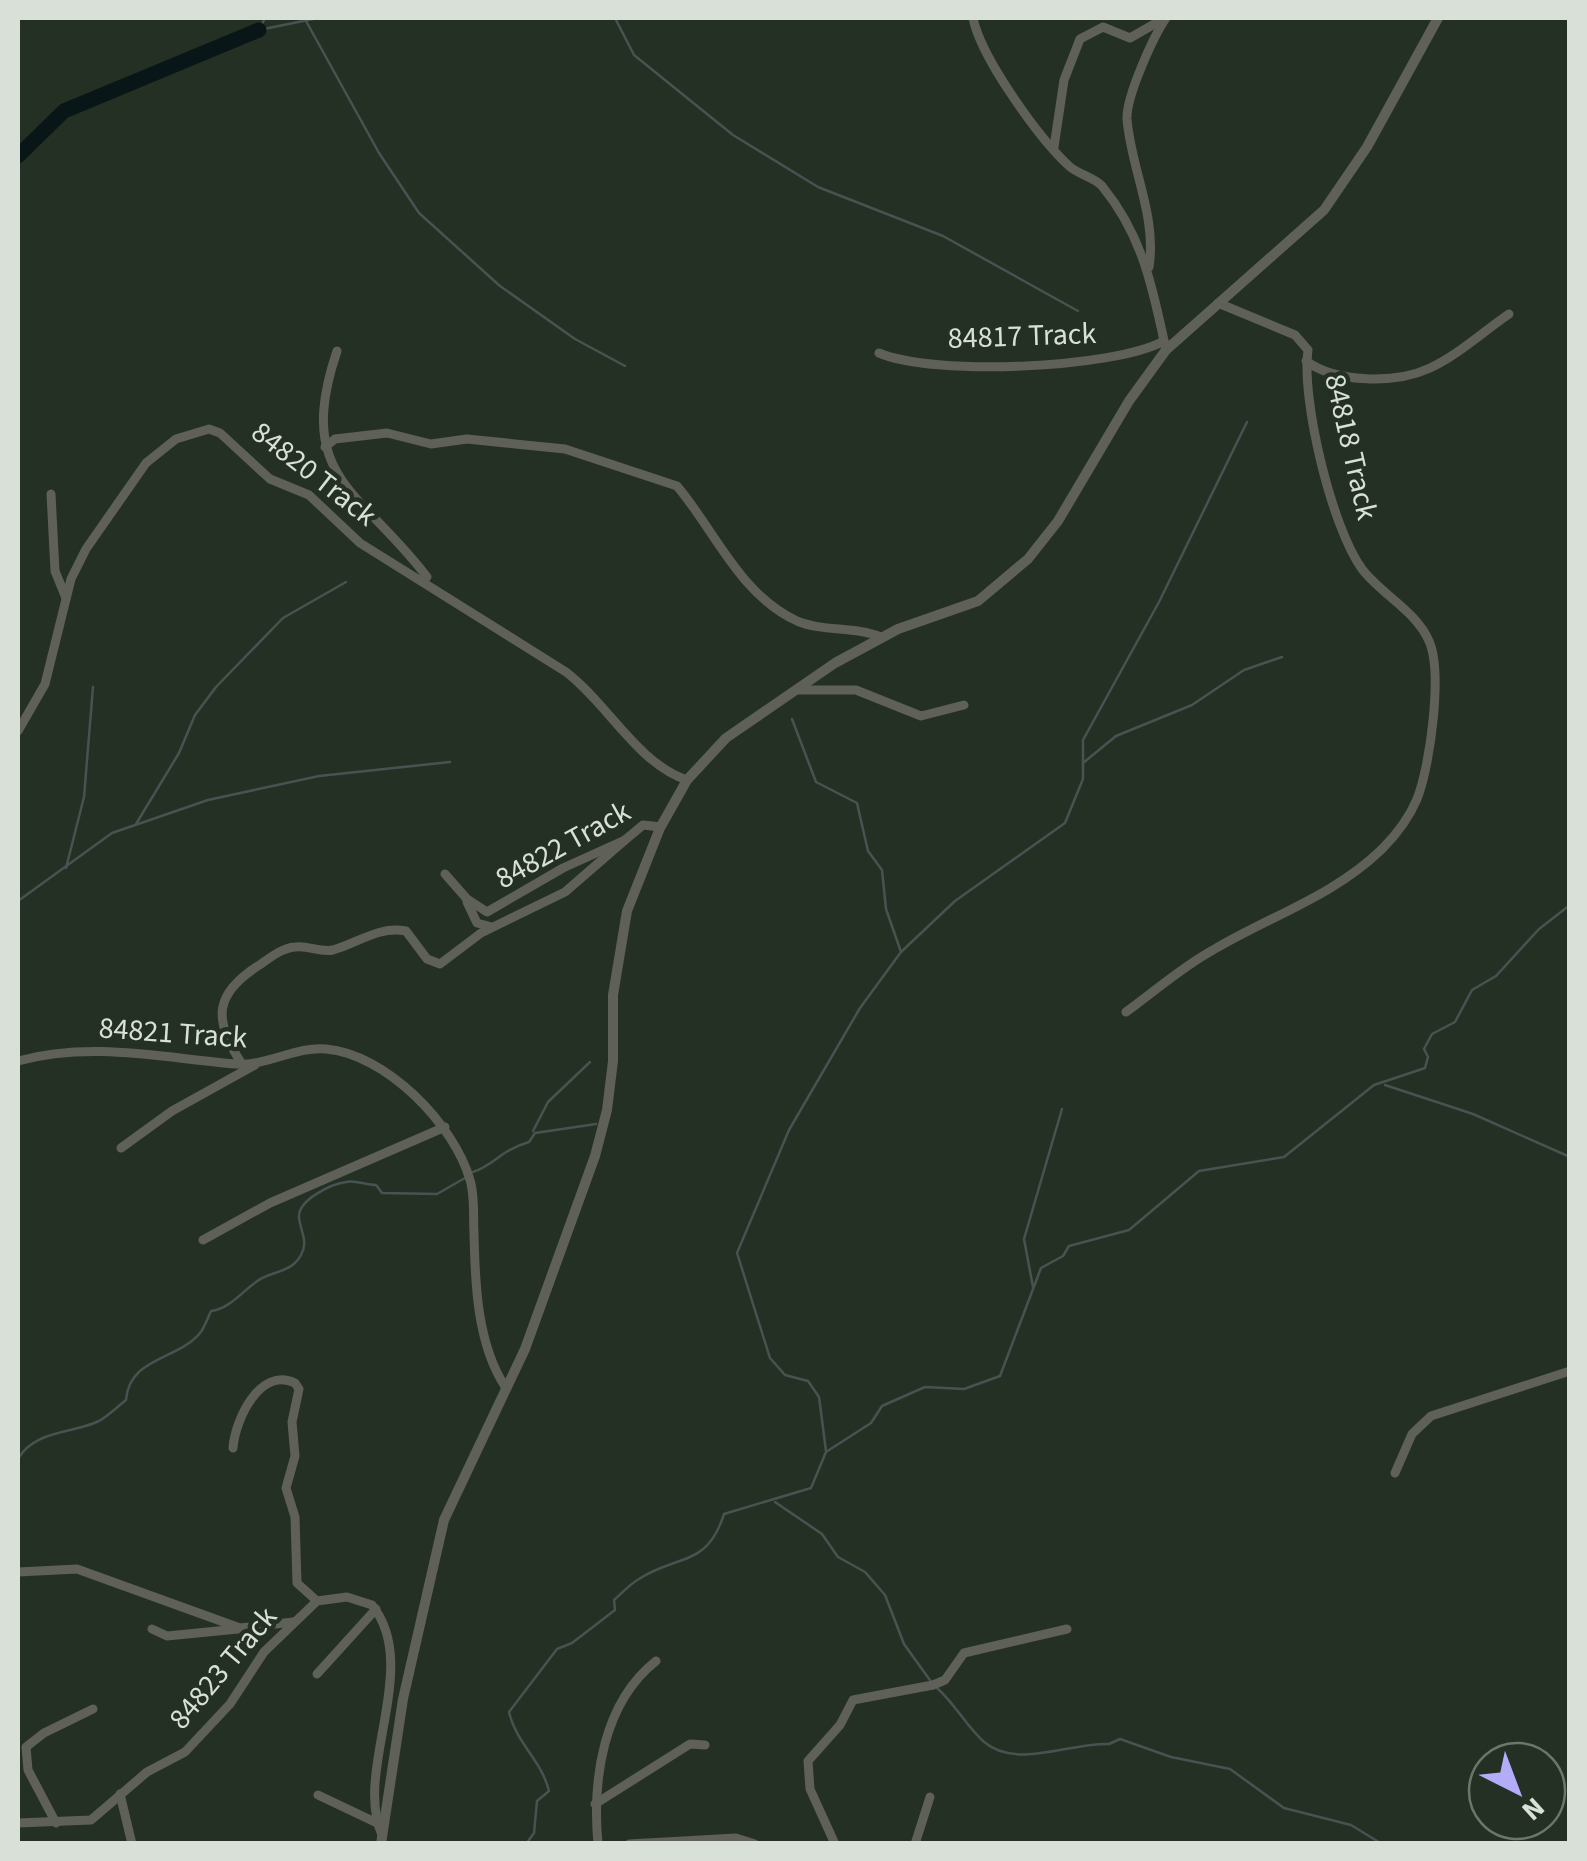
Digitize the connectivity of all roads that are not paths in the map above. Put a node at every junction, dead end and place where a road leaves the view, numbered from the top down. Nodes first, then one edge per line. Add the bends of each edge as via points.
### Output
1 (973, 18) edge
2 (1166, 18) edge
3 (1438, 18) edge
4 (1054, 147) junction
5 (1148, 267) junction
6 (1218, 303) junction
7 (1510, 314) dead end
8 (1165, 346) junction
9 (337, 351) dead end
10 (879, 353) dead end
11 (1306, 361) junction
12 (325, 448) junction
13 (51, 494) dead end
14 (431, 584) junction
15 (66, 598) junction
16 (881, 638) junction
17 (798, 690) junction
18 (964, 705) dead end
19 (18, 731) edge
20 (687, 780) junction
21 (661, 827) junction
22 (625, 840) junction
23 (445, 874) dead end
24 (467, 899) junction
25 (493, 926) junction
26 (1126, 1012) dead end
27 (18, 1061) edge
28 (242, 1064) junction
29 (257, 1064) junction
30 (444, 1126) junction
31 (121, 1148) dead end
32 (203, 1240) dead end
33 (1570, 1371) edge
34 (506, 1388) junction
35 (233, 1448) dead end
36 (1395, 1474) dead end
37 (18, 1572) edge
38 (317, 1601) junction
39 (376, 1609) junction
40 (293, 1622) junction
41 (240, 1628) junction
42 (152, 1629) dead end
43 (1067, 1629) dead end
44 (656, 1662) dead end
45 (318, 1674) dead end
46 (93, 1709) dead end
47 (704, 1745) dead end
48 (120, 1794) junction
49 (318, 1796) dead end
50 (930, 1797) dead end
51 (596, 1804) junction
52 (376, 1822) junction
53 (18, 1823) edge
54 (56, 1824) junction
55 (382, 1840) edge
56 (132, 1844) edge
57 (598, 1844) edge
58 (629, 1844) edge
59 (756, 1844) edge
60 (835, 1844) edge
61 (915, 1844) edge

1 - 4 street via 987,56
2 - 4 street via 1130,38 1103,27 1080,39 1064,80
2 - 5 street via 1142,60 1127,115 1151,242
3 - 6 street via 1367,148 1324,210
4 - 5 street via 1074,171 1100,183
5 - 8 street
6 - 8 street
6 - 11 street, 84818 Track via 1295,335 1308,350
7 - 11 street via 1415,373 1338,375
8 - 10 street, 84817 Track via 1064,365 923,364
8 - 16 street via 1058,521 1001,587
9 - 12 street via 326,382
11 - 26 street, 84818 Track via 1340,525 1362,569 1420,624 1433,650 1423,780 1402,826 1362,867 1330,891 1188,964
12 - 14 street via 338,478
12 - 16 street via 335,439 386,434 431,444 467,439 564,450 661,480 677,486 741,575 780,612 812,626 854,628
13 - 15 street via 55,571
14 - 15 street, 84820 Track via 360,542 310,496 270,479 209,429 176,438 146,463 78,563
14 - 20 street, 84820 Track via 580,682 652,761
15 - 19 street, 84820 Track via 45,684
16 - 17 street
17 - 18 street via 856,690 920,716
17 - 20 street via 726,738
20 - 21 street
21 - 22 street, 84822 Track via 643,825
21 - 34 street via 618,948 613,1061 596,1156 550,1289
22 - 24 street, 84822 Track via 496,910 480,910
22 - 25 street via 565,892
23 - 24 street, 84822 Track
24 - 25 street via 478,923
25 - 28 street via 440,964 427,959 406,932 380,932 322,951 291,947 233,981 223,1003 223,1025
27 - 28 street, 84821 Track via 74,1052 158,1052
28 - 29 street, 84821 Track
29 - 30 street, 84821 Track via 312,1050 348,1055 387,1071
29 - 31 street
30 - 32 street
30 - 34 street, 84821 Track via 472,1185 482,1327
33 - 36 street via 1431,1416 1412,1434
34 - 55 street via 444,1520 410,1661
35 - 38 street via 259,1389 277,1381 295,1384 295,1456 286,1488 298,1583
37 - 41 street via 77,1568
38 - 39 street, 84823 Track via 364,1599
38 - 40 street, 84823 Track
39 - 45 street
39 - 52 street via 389,1642
40 - 41 street
40 - 48 street, 84823 Track via 185,1752
41 - 42 street via 167,1636
43 - 60 street via 964,1653 934,1685 853,1700 808,1761 810,1789
44 - 51 street via 625,1693 602,1755
46 - 54 street via 26,1748 28,1770
47 - 51 street via 690,1744
48 - 54 street, 84823 Track via 90,1820
48 - 56 street
49 - 52 street
50 - 61 street
51 - 57 street
52 - 55 street
53 - 54 street, 84823 Track
58 - 59 street via 736,1838

